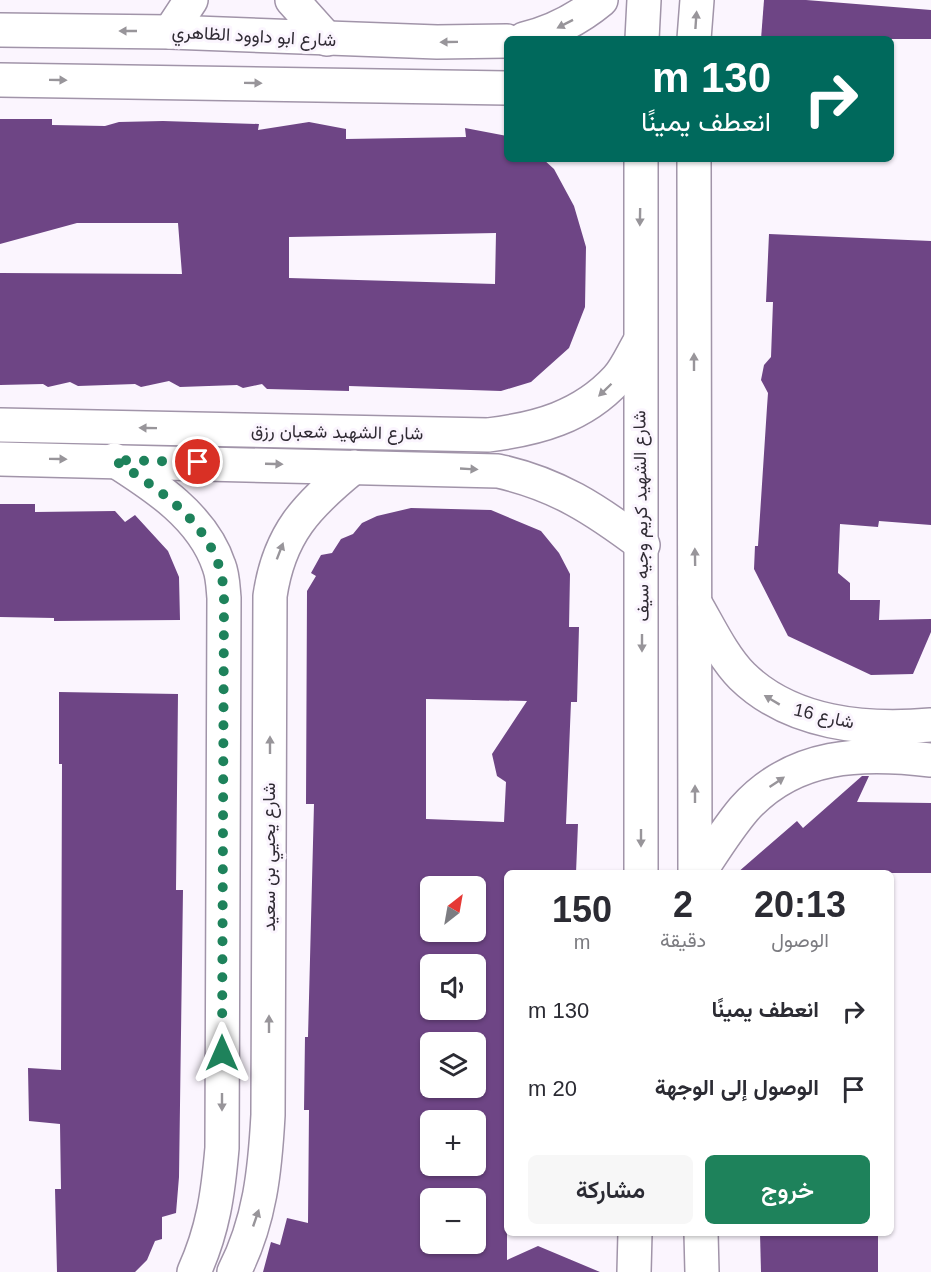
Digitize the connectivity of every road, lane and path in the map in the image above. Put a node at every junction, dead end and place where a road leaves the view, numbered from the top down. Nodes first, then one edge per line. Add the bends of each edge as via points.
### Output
1 (191, 0) edge
2 (292, 0) edge
3 (601, 0) edge
4 (644, 0) edge
5 (697, 0) edge
6 (0, 30) edge
7 (170, 32) junction
8 (536, 36) edge
9 (642, 36) edge
10 (694, 36) edge
11 (327, 39) junction
12 (504, 41) edge
13 (0, 80) edge
14 (504, 88) edge
15 (641, 162) edge
16 (694, 162) edge
17 (639, 343) junction
18 (0, 425) edge
19 (237, 430) junction
20 (0, 459) edge
21 (114, 460) junction
22 (240, 463) junction
23 (354, 467) junction
24 (643, 545) junction
25 (695, 603) junction
26 (931, 725) edge
27 (931, 760) edge
28 (641, 870) edge
29 (697, 870) edge
30 (699, 870) edge
31 (635, 1236) edge
32 (701, 1236) edge
33 (194, 1272) edge
34 (234, 1272) edge
35 (634, 1272) edge
36 (702, 1272) edge

1 - 7 street
2 - 11 street
3 -> 8 street via 567,23
4 - 9 street
10 -> 5 street
7 -> 6 street, شارع ابو داوود الظاهري
7 - 11 street, شارع ابو داوود الظاهري
12 -> 11 street, شارع ابو داوود الظاهري
13 -> 14 street
15 -> 17 street, شارع الشهيد كريم وجيه سيف
25 -> 16 street
17 -> 19 street, شارع الشهيد شعبان رزق via 618,377 595,400 531,429 488,435
17 - 24 street, شارع الشهيد كريم وجيه سيف
19 -> 18 street, شارع الشهيد شعبان رزق
19 - 22 street
20 -> 21 street, شارع الشهيد شعبان رزق
21 - 22 street, شارع الشهيد شعبان رزق
21 -> 33 street via 157,487 206,538 220,566 224,598 222,1148 213,1219
22 -> 23 street, شارع الشهيد شعبان رزق
23 -> 24 street, شارع الشهيد شعبان رزق via 477,469 528,477 596,509
34 -> 23 street, شارع يحيي بن سعيد via 259,1209 268,1126 270,608 274,567 284,541 300,518 320,494
24 -> 28 street, شارع الشهيد كريم وجيه سيف
26 -> 25 street, شارع 16 via 907,728 845,724 800,714 769,699 741,675
29 -> 25 street
30 -> 27 street, شارع 16 via 745,808 776,781 808,764 849,758
31 - 35 street
32 - 36 street

